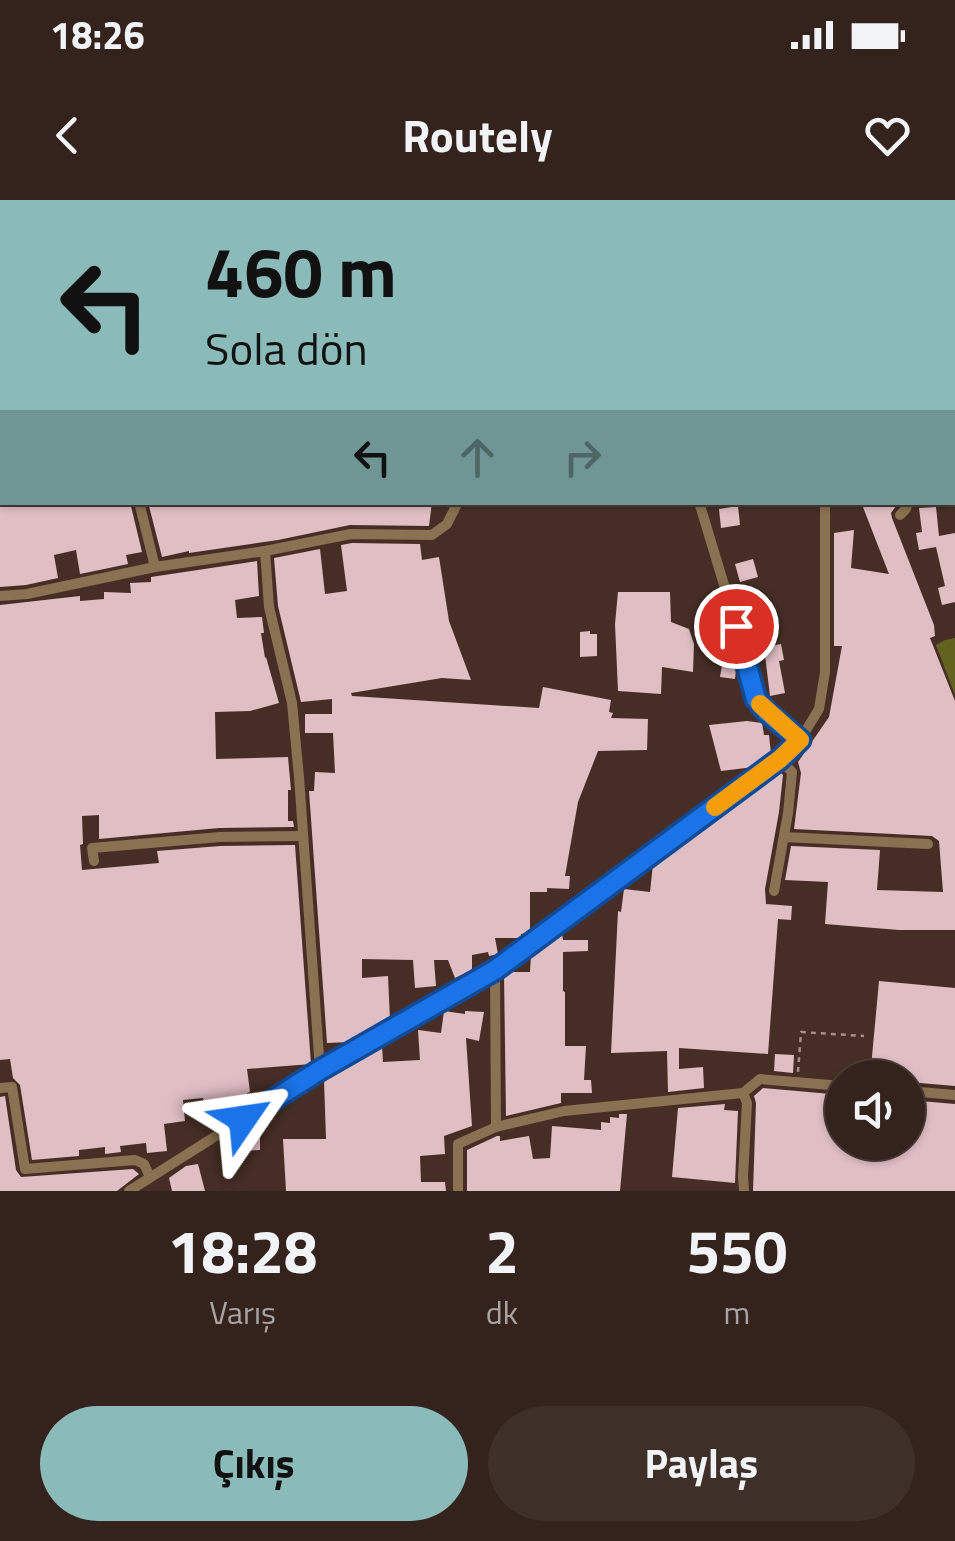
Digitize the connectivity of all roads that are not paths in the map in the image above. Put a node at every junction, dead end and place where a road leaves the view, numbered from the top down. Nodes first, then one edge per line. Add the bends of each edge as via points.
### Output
1 (139, 505) edge
2 (456, 505) edge
3 (700, 505) edge
4 (825, 505) edge
5 (907, 505) edge
6 (900, 515) dead end
7 (265, 550) junction
8 (155, 567) junction
9 (0, 596) edge
10 (800, 740) junction
11 (780, 759) junction
12 (302, 836) junction
13 (784, 838) junction
14 (928, 844) dead end
15 (94, 861) dead end
16 (774, 891) dead end
17 (495, 970) junction
18 (320, 1070) junction
19 (825, 1084) edge
20 (0, 1088) edge
21 (925, 1092) edge
22 (744, 1093) junction
23 (955, 1095) edge
24 (496, 1128) junction
25 (150, 1177) junction
26 (128, 1191) edge
27 (458, 1191) edge
28 (744, 1191) edge

1 - 8 street
2 - 7 street via 447,524 432,534 350,534
3 - 10 street via 756,699
4 - 10 street via 826,672 818,709
5 - 6 street
7 - 8 street
7 - 12 street via 269,607 292,703
8 - 9 street
10 - 11 street
11 - 13 street via 792,772
11 - 17 street
12 - 15 street via 92,848
12 - 18 street
13 - 14 street
13 - 16 street
17 - 18 street
17 - 24 street
18 - 25 street
19 - 22 street via 760,1079
20 - 25 street via 12,1087 25,1169 135,1160
21 - 23 street
22 - 24 street via 564,1110
22 - 28 street
24 - 27 street via 458,1144
25 - 26 street

